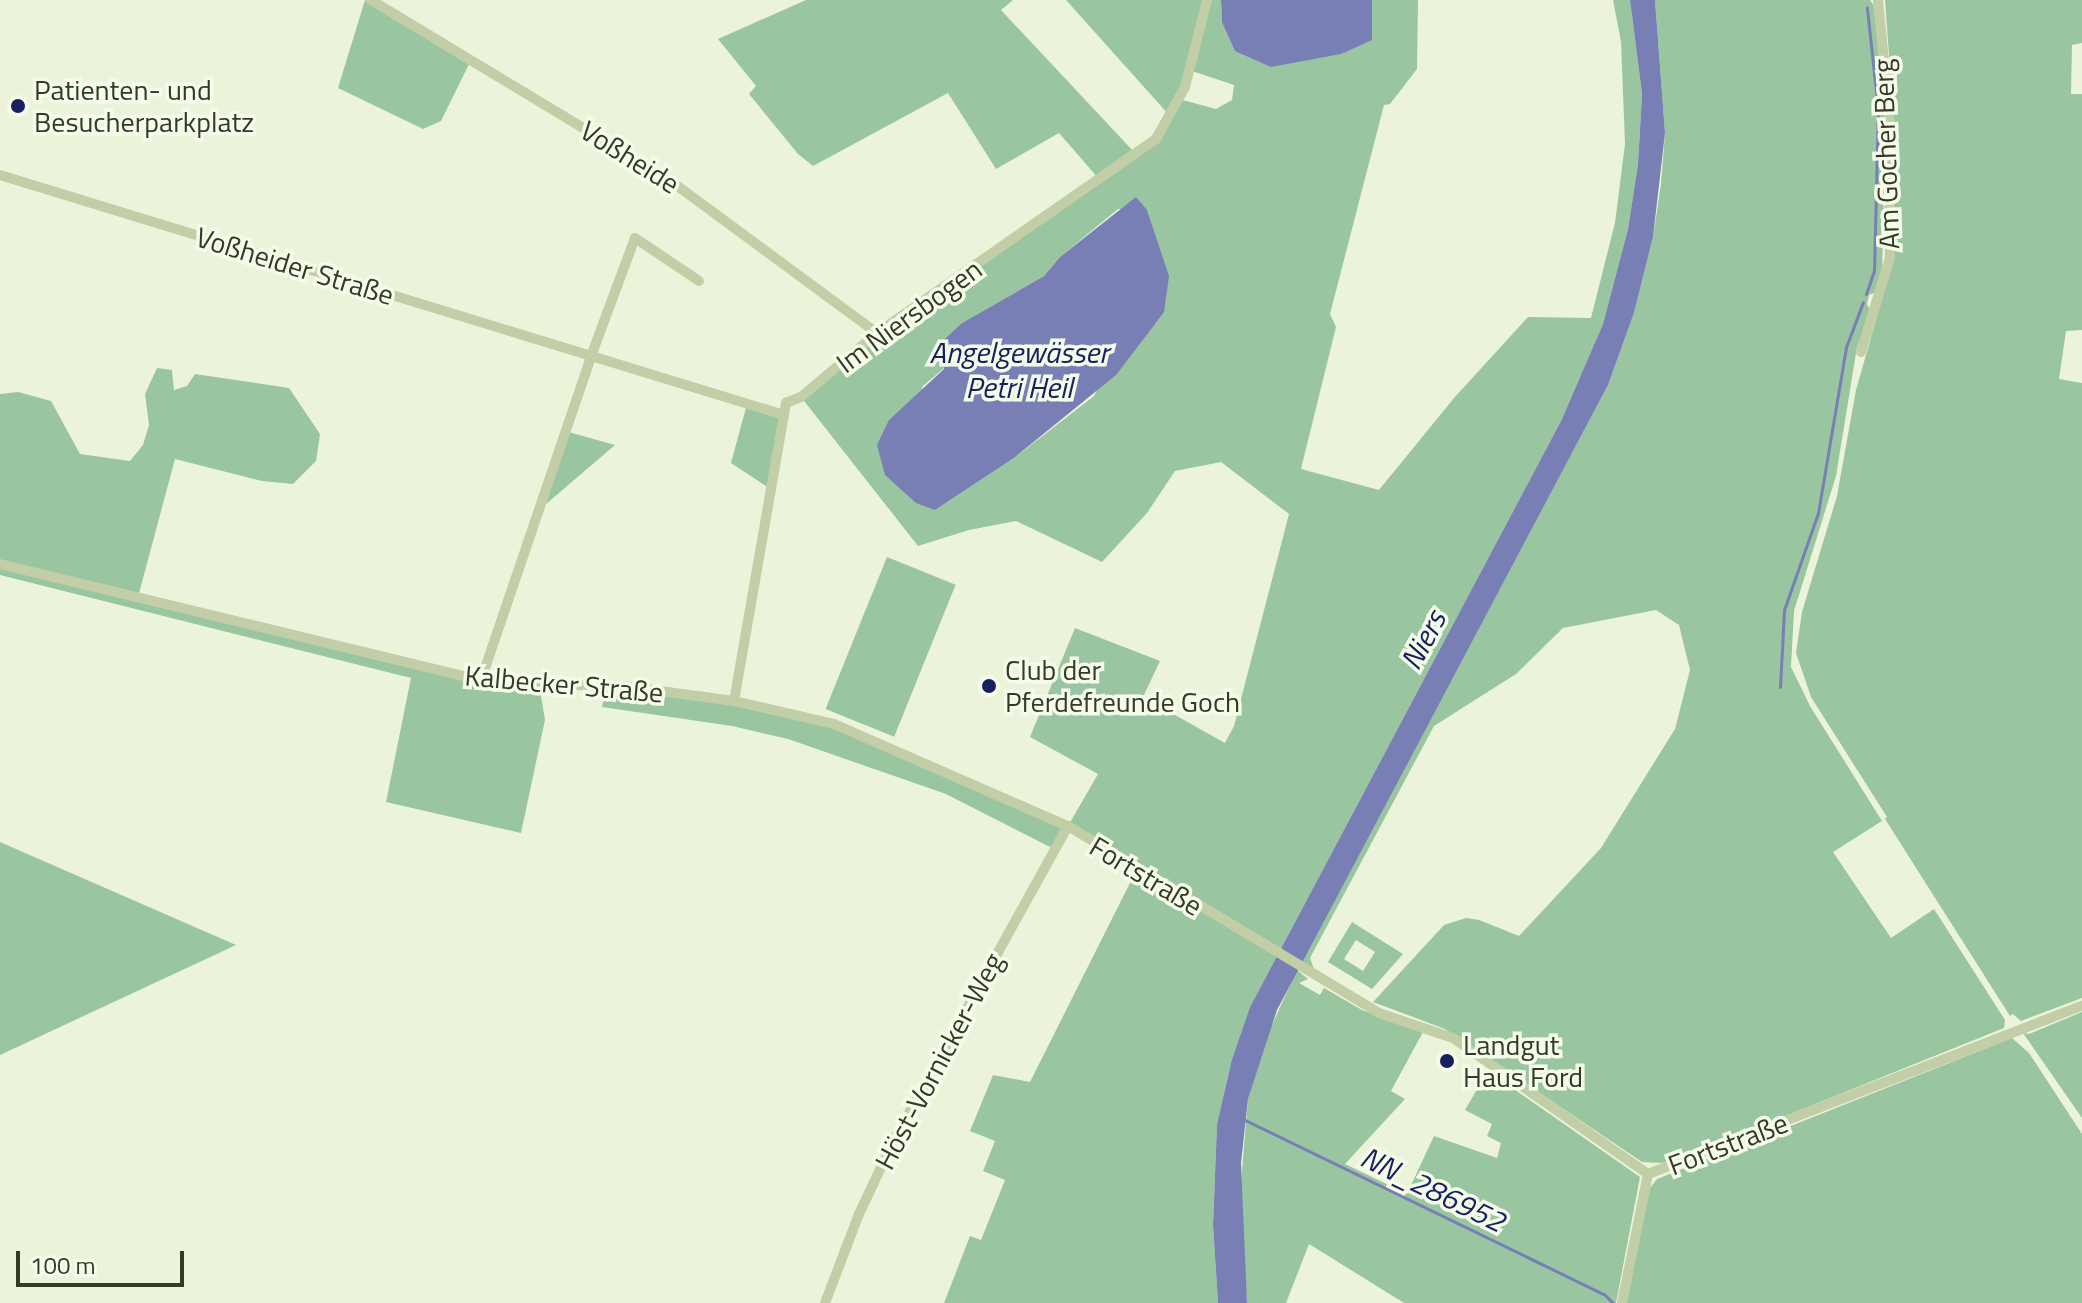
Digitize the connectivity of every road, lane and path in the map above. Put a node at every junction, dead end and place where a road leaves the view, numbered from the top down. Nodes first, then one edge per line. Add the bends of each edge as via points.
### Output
1 (371, 0) edge
2 (1207, 0) edge
3 (1878, 0) edge
4 (0, 175) edge
5 (699, 281) dead end
6 (877, 333) junction
7 (1861, 352) dead end
8 (590, 359) junction
9 (784, 415) junction
10 (0, 564) edge
11 (481, 680) junction
12 (734, 701) junction
13 (1068, 826) junction
14 (2082, 1006) edge
15 (1648, 1174) junction
16 (825, 1303) edge
17 (1622, 1303) edge

1 - 6 street, Voßheide via 668,179
2 - 6 street, Im Niersbogen via 1185,87 1156,139
3 - 7 street, Am Gocher Berg via 1889,111 1890,258
4 - 8 street, Voßheider Straße
5 - 8 street via 635,238
6 - 9 street, Im Niersbogen via 801,397 786,403
8 - 9 street, Voßheider Straße
8 - 11 street
9 - 12 street
10 - 11 street, Kalbecker Straße
11 - 12 street, Kalbecker Straße via 623,686
12 - 13 street, Kalbecker Straße via 834,724
13 - 15 street, Fortstraße via 1379,1013 1453,1038
13 - 16 street, Höst-Vornicker-Weg via 895,1138
14 - 15 street, Fortstraße
15 - 17 street

